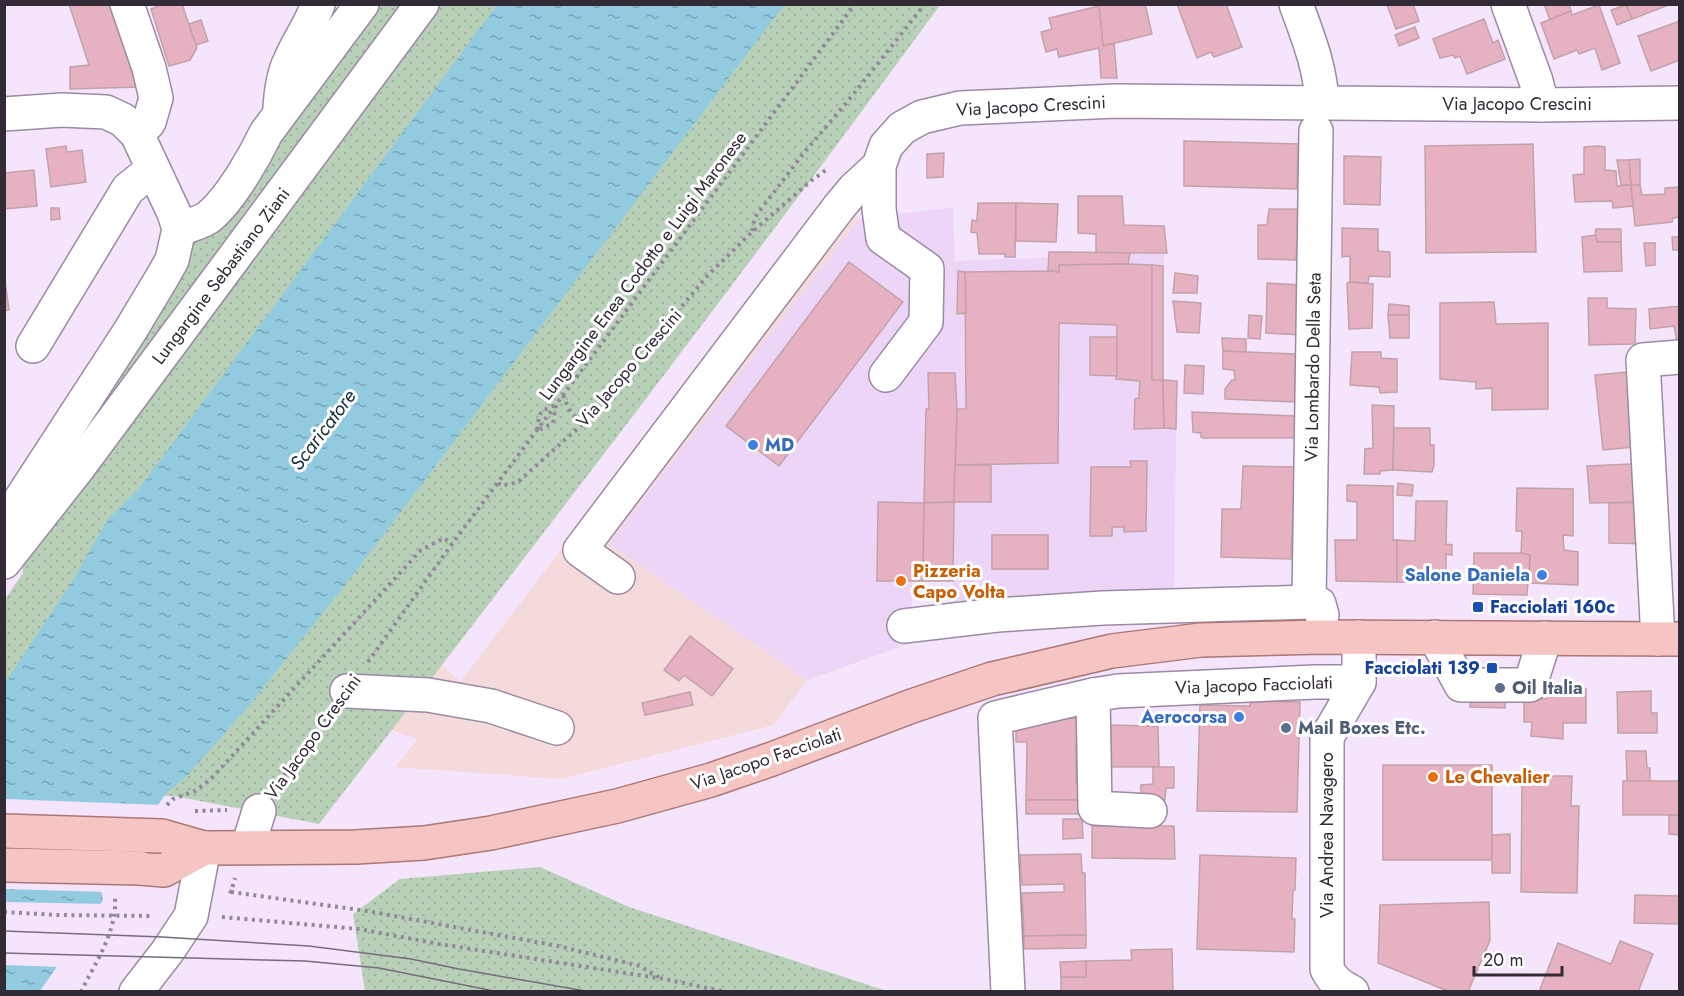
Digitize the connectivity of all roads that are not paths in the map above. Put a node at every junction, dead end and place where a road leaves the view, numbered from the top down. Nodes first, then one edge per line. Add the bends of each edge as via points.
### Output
1 (127, 4) edge
2 (318, 4) edge
3 (362, 4) edge
4 (422, 4) edge
5 (1296, 4) edge
6 (1508, 4) edge
7 (1680, 103) edge
8 (1542, 105) junction
9 (4, 114) edge
10 (279, 115) junction
11 (1319, 117) junction
12 (138, 134) junction
13 (882, 156) junction
14 (153, 169) junction
15 (179, 229) junction
16 (33, 346) dead end
17 (1680, 357) edge
18 (886, 375) dead end
19 (11, 553) edge
20 (618, 577) dead end
21 (1309, 602) junction
22 (904, 626) dead end
23 (1321, 637) junction
24 (1359, 637) junction
25 (1435, 637) junction
26 (1545, 638) junction
27 (1669, 639) edge
28 (1359, 682) junction
29 (347, 690) road end
30 (1093, 695) junction
31 (557, 728) dead end
32 (245, 810) road end
33 (1150, 811) dead end
34 (4, 831) edge
35 (248, 847) junction
36 (204, 848) junction
37 (4, 865) edge
38 (136, 992) edge
39 (1008, 992) edge
40 (1352, 992) edge

1 - 12 street via 156,98 149,122
2 - 10 street via 289,62
3 - 10 street
4 - 19 street, Lungargine Sebastiano Ziani
5 - 11 street, Via Lombardo Della Seta via 1321,85
6 - 8 street
7 - 8 street, Via Jacopo Crescini
8 - 11 street, Via Jacopo Crescini
9 - 12 street via 106,112 123,120
10 - 15 street via 219,206 208,218
11 - 13 street, Via Jacopo Crescini via 1116,101 960,108 922,117 902,128
11 - 21 street, Via Lombardo Della Seta
12 - 14 street
13 - 18 street via 881,224 927,269 926,322
13 - 20 street, Via Jacopo Crescini via 839,207 580,550
14 - 15 street
14 - 16 street via 128,189
15 - 19 street, Lungargine Sebastiano Ziani via 172,260 163,276 13,511
17 - 27 street, Via Jacopo Facciolati via 1643,360
21 - 22 street via 1103,608
21 - 23 street via 1318,604 1322,614
23 - 24 main road, Via Jacopo Facciolati
23 - 35 main road, Via Jacopo Facciolati via 1201,640 1113,651 1041,666 912,706 711,780 617,806 491,832 400,846
24 - 25 main road, Via Jacopo Facciolati
24 - 28 street
25 - 26 main road, Via Jacopo Facciolati
25 - 26 street via 1461,685 1530,685
26 - 27 main road, Via Jacopo Facciolati
28 - 30 street, Via Jacopo Facciolati via 1188,687
28 - 40 street, Via Andrea Navagero via 1327,737 1326,969 1340,987
29 - 31 street via 428,695 491,706
30 - 33 street via 1095,808
30 - 39 street, Via Jacopo Facciolati via 995,718
32 - 35 street, Via Jacopo Crescini
34 - 36 main road, bridge via 162,836
35 - 36 main road, Via Jacopo Facciolati
36 - 37 main road, bridge via 164,870
36 - 38 street via 191,916

